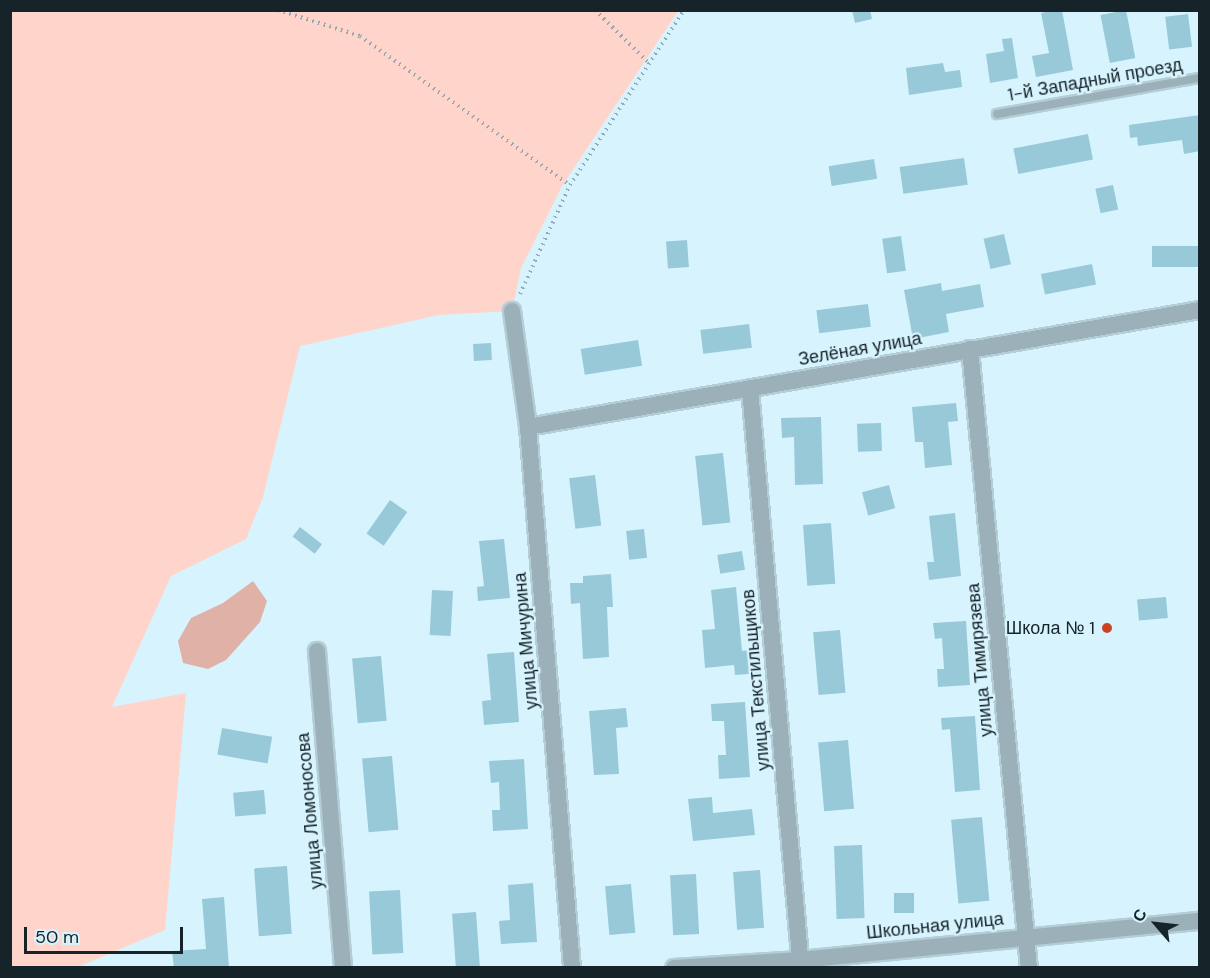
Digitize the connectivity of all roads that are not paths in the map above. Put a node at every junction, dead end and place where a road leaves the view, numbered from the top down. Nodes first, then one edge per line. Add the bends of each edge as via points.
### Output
1 (1200, 78) edge
2 (997, 114) dead end
3 (1200, 310) edge
4 (512, 311) road end
5 (970, 349) junction
6 (750, 389) junction
7 (528, 427) junction
8 (317, 651) dead end
9 (1200, 921) edge
10 (1026, 936) junction
11 (800, 964) edge
12 (343, 968) edge
13 (572, 968) edge
14 (674, 968) edge
15 (1029, 968) edge

1 - 2 lane, 1-й Западный проезд
3 - 5 street, Зелёная улица
4 - 7 street, улица Мичурина
5 - 6 street, Зелёная улица
5 - 10 street, улица Тимирязева
6 - 7 street, Зелёная улица
6 - 11 street, улица Текстильщиков
7 - 13 street, улица Мичурина
8 - 12 street, улица Ломоносова
9 - 10 street, Школьная улица
10 - 11 street, Школьная улица
10 - 15 street, улица Тимирязева
11 - 14 street, Школьная улица

